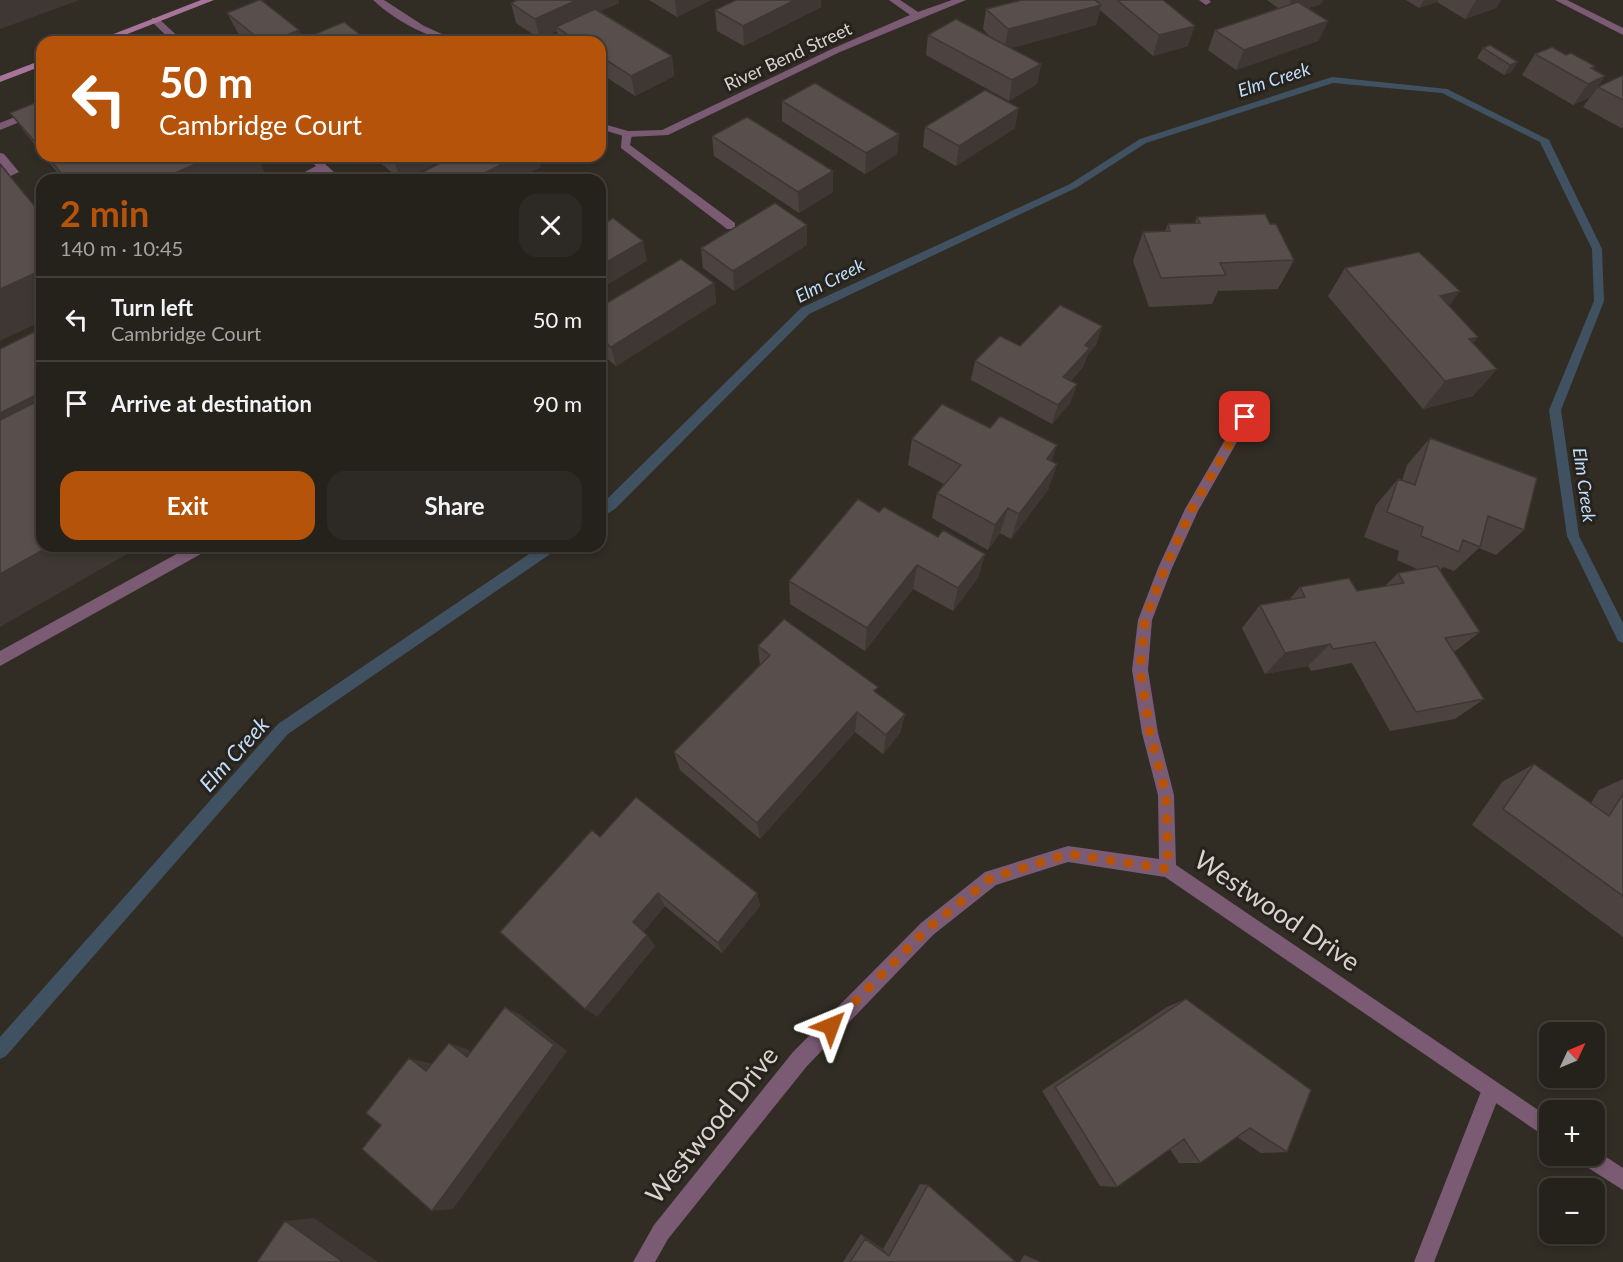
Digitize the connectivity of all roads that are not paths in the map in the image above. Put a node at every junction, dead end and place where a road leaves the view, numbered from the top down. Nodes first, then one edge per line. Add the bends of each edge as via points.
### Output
1 (209, 0) edge
2 (378, 0) edge
3 (894, 0) edge
4 (961, 0) edge
5 (1560, 0) edge
6 (917, 15) junction
7 (155, 21) junction
8 (1623, 32) edge
9 (114, 36) edge
10 (172, 36) edge
11 (441, 36) edge
12 (36, 65) edge
13 (0, 79) edge
14 (36, 112) edge
15 (0, 127) edge
16 (606, 128) edge
17 (627, 134) junction
18 (0, 156) edge
19 (317, 162) edge
20 (323, 167) junction
21 (308, 174) edge
22 (331, 174) edge
23 (0, 178) edge
24 (731, 226) dead end
25 (1245, 417) dead end
26 (192, 552) edge
27 (0, 659) edge
28 (1168, 869) junction
29 (1491, 1091) junction
30 (1539, 1123) edge
31 (1602, 1166) edge
32 (1623, 1180) edge
33 (644, 1262) edge
34 (1424, 1262) edge

1 - 7 street
2 - 11 street
3 - 6 street
4 - 6 street, River Bend Street
5 - 8 street
6 - 17 street, River Bend Street via 664,133
7 - 9 street
7 - 10 street
12 - 13 street
14 - 15 street
16 - 17 street, River Bend Street
17 - 24 street via 625,146
18 - 23 street via 14,172
19 - 20 street
20 - 21 street
20 - 22 street
25 - 28 street via 1192,509 1145,620 1140,669 1150,733 1166,795
26 - 27 street
28 - 29 street, Westwood Drive
28 - 33 street, Westwood Drive via 1068,854 991,878 927,929 800,1059 661,1232
29 - 30 street, Westwood Drive
29 - 34 street
31 - 32 street

